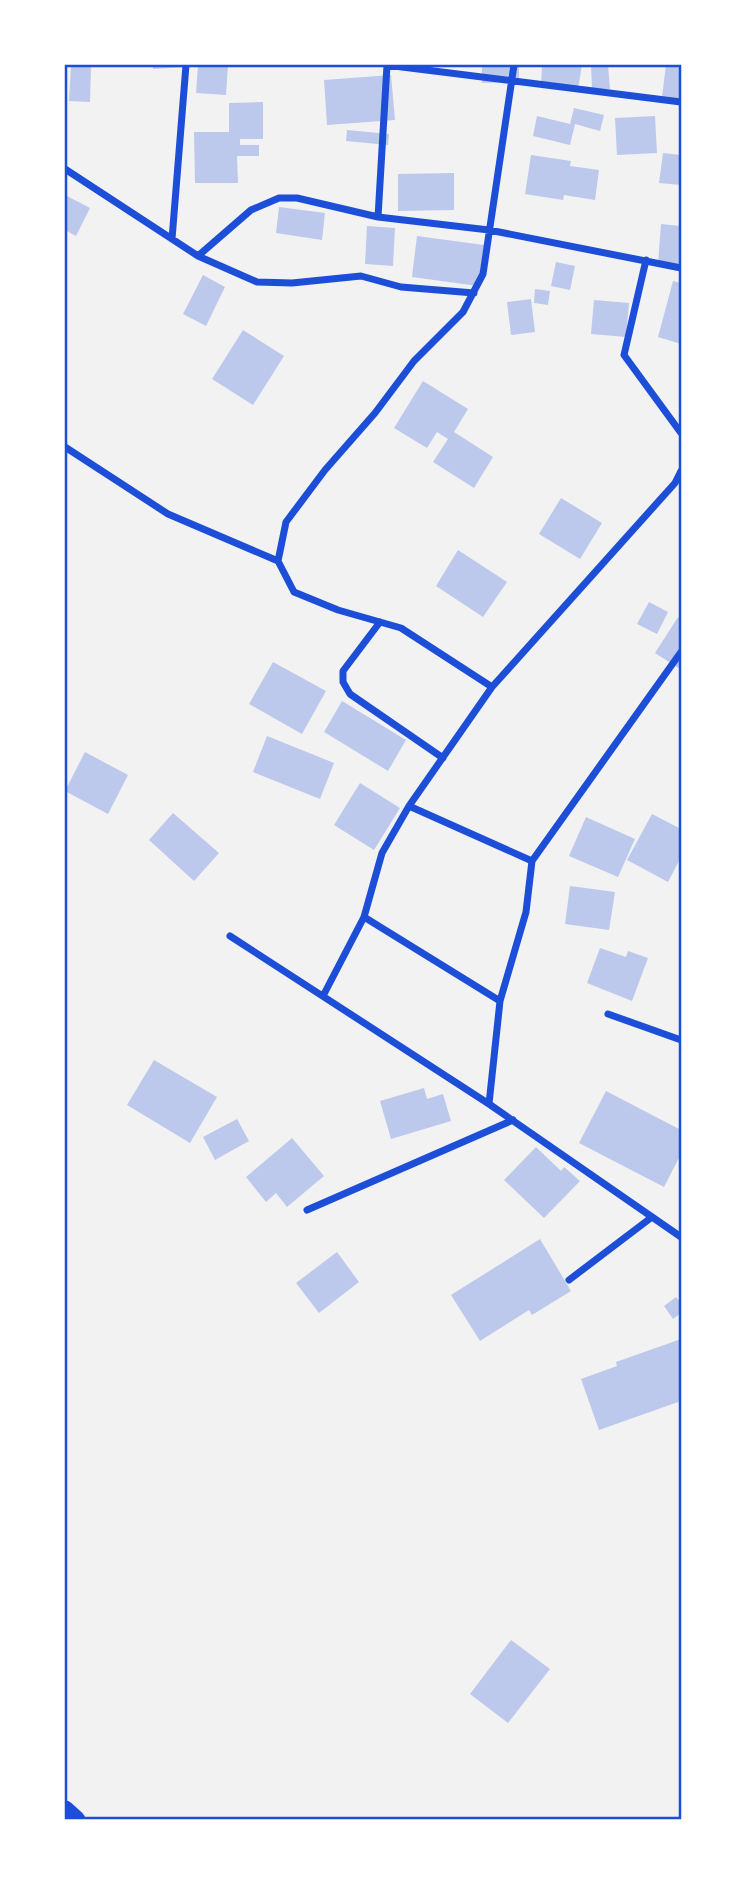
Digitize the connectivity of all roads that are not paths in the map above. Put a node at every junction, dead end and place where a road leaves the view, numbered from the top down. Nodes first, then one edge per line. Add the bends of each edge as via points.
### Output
1 (186, 65) edge
2 (387, 65) edge
3 (514, 65) edge
4 (512, 83) junction
5 (681, 102) edge
6 (65, 169) edge
7 (378, 218) junction
8 (489, 230) junction
9 (172, 239) junction
10 (198, 256) junction
11 (646, 260) junction
12 (681, 268) edge
13 (474, 293) junction
14 (681, 433) edge
15 (65, 447) edge
16 (681, 471) edge
17 (278, 561) junction
18 (380, 622) junction
19 (681, 652) edge
20 (492, 687) junction
21 (443, 758) junction
22 (410, 806) junction
23 (531, 861) junction
24 (364, 917) junction
25 (230, 936) dead end
26 (323, 996) junction
27 (500, 1001) junction
28 (608, 1014) dead end
29 (681, 1040) edge
30 (489, 1104) junction
31 (513, 1120) junction
32 (307, 1210) dead end
33 (652, 1217) junction
34 (681, 1237) edge
35 (569, 1280) dead end
36 (65, 1810) edge
37 (76, 1820) edge

1 - 9 street
2 - 4 street
2 - 7 street
3 - 4 street
4 - 5 street
4 - 8 street
6 - 9 street
7 - 8 street
7 - 10 street via 297,198 279,198 251,209
8 - 11 street
8 - 13 street via 483,274
9 - 10 street
10 - 13 street via 257,282 362,276 401,287
11 - 12 street
11 - 14 street via 624,355
13 - 17 street via 463,312 414,361 286,522
15 - 17 street via 168,514
16 - 20 street via 676,483
17 - 18 street via 295,592
18 - 20 street via 401,628
18 - 21 street via 343,671 343,682 350,694
19 - 23 street
20 - 21 street
21 - 22 street
22 - 23 street
22 - 24 street via 382,853
23 - 27 street via 526,912
24 - 26 street
24 - 27 street
25 - 26 street
26 - 30 street
27 - 30 street
28 - 29 street
30 - 31 street
31 - 32 street
31 - 33 street
33 - 34 street
33 - 35 street
36 - 37 highway

